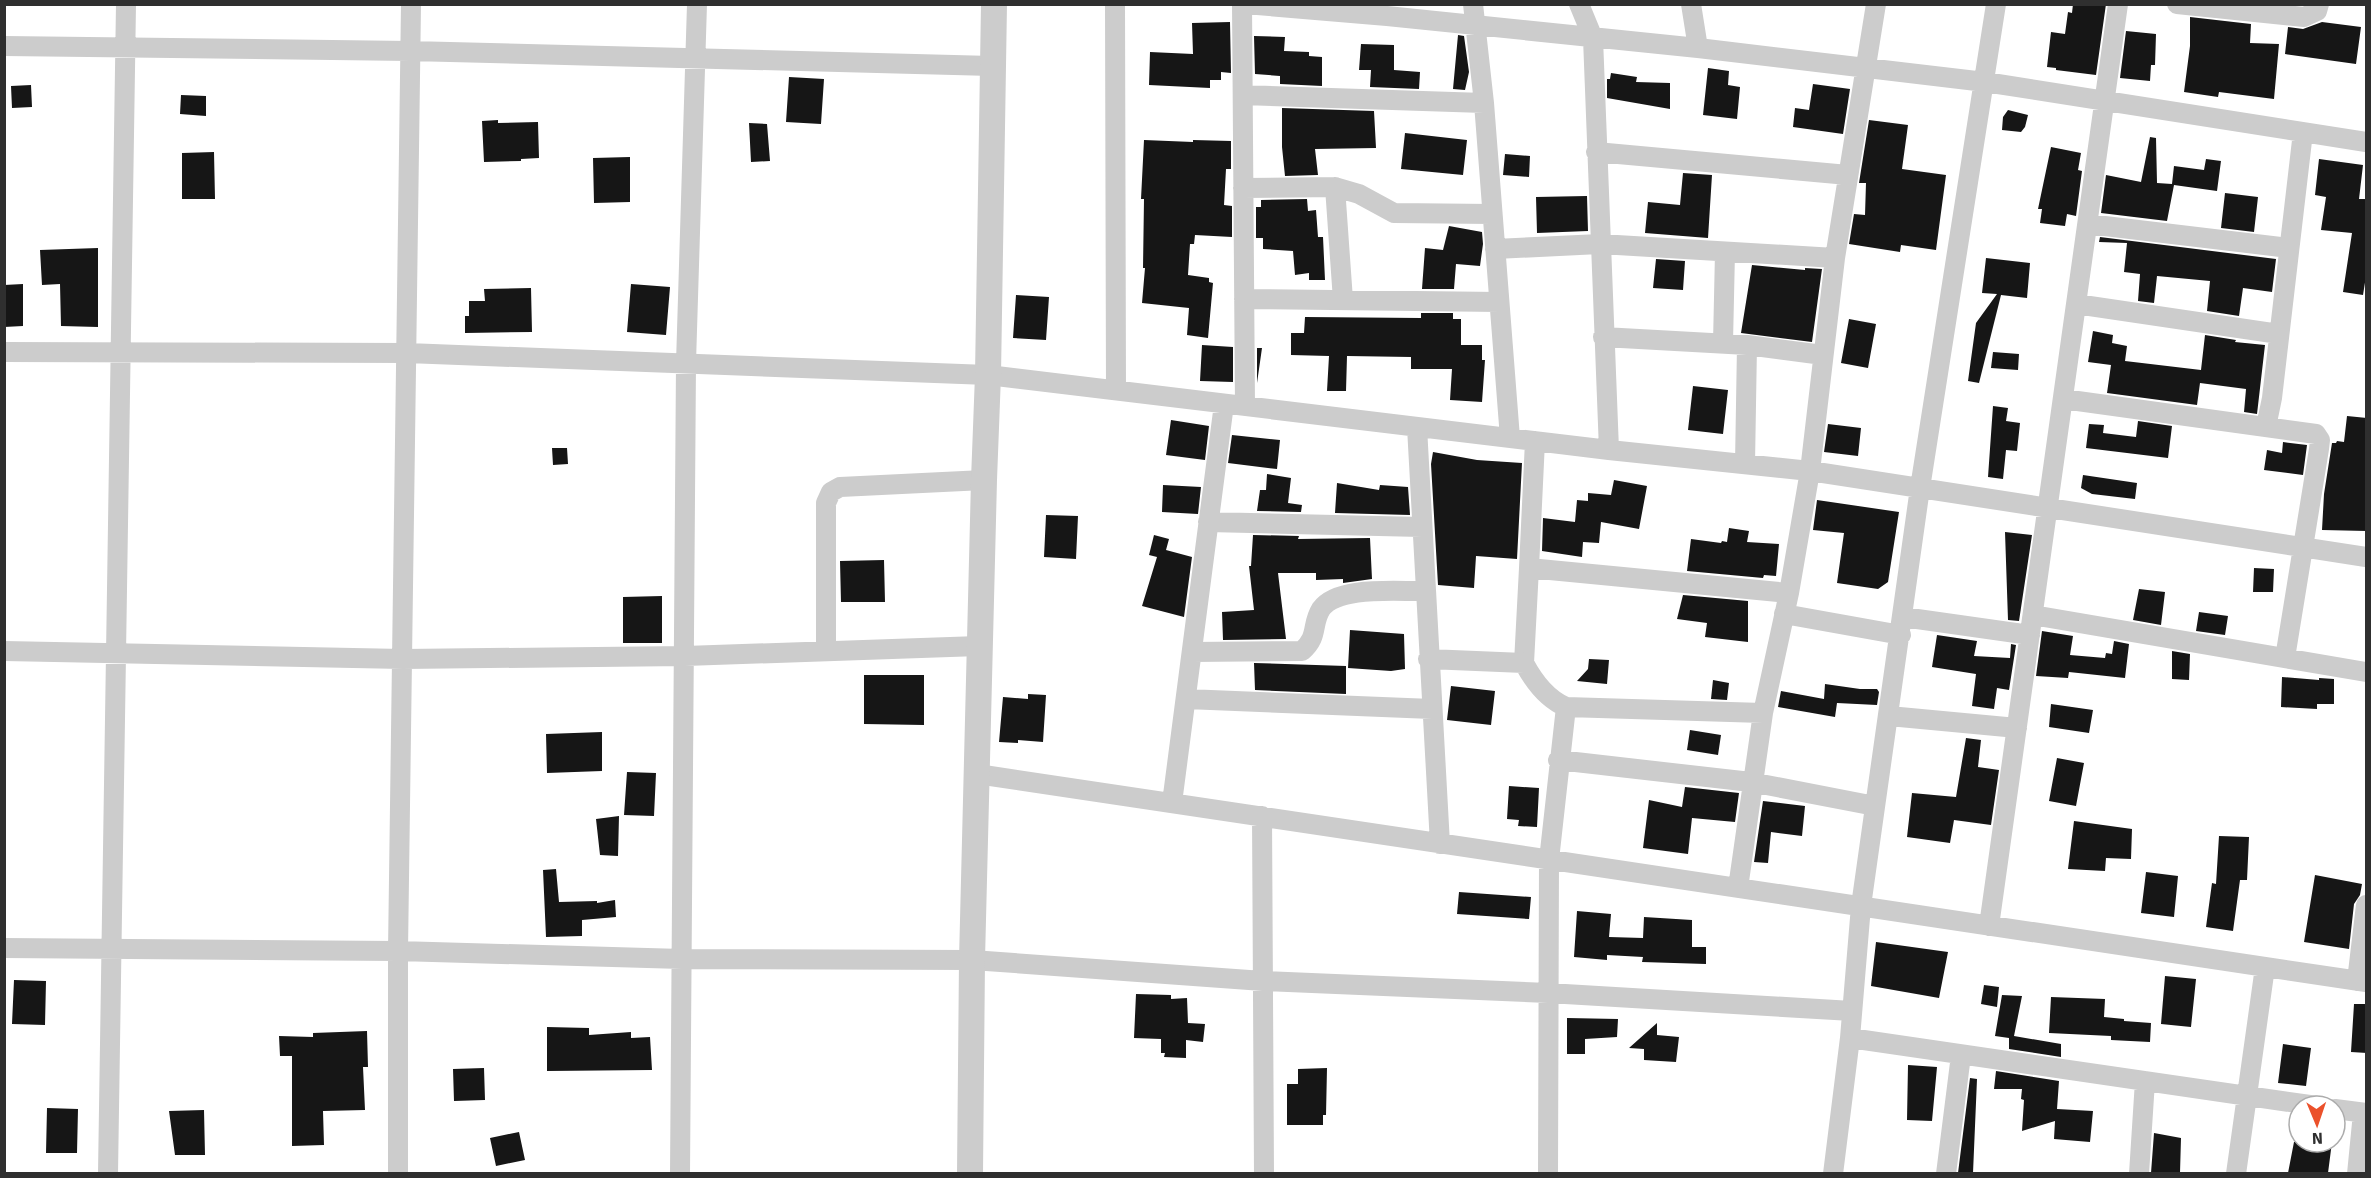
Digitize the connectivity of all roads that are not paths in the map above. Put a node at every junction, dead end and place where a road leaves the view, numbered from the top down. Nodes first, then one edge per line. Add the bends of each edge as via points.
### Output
1 (126, 4) edge
2 (411, 4) edge
3 (697, 4) edge
4 (994, 4) edge
5 (1115, 4) edge
6 (1244, 4) edge
7 (1473, 4) edge
8 (1579, 4) edge
9 (1691, 4) edge
10 (1876, 4) edge
11 (1996, 4) edge
12 (2118, 4) edge
13 (2178, 4) edge
14 (2319, 4) edge
15 (1293, 7) edge
16 (1386, 10) edge
17 (1476, 25) junction
18 (1593, 38) junction
19 (4, 46) edge
20 (126, 48) junction
21 (1698, 48) junction
22 (410, 51) junction
23 (695, 58) junction
24 (992, 66) junction
25 (1866, 69) junction
26 (1985, 82) junction
27 (1243, 95) junction
28 (2105, 101) junction
29 (1484, 103) junction
30 (2303, 132) junction
31 (2367, 142) edge
32 (1596, 152) junction
33 (1848, 175) junction
34 (1243, 188) junction
35 (1335, 188) junction
36 (1492, 213) junction
37 (2088, 224) junction
38 (1600, 244) junction
39 (2289, 248) junction
40 (1495, 249) junction
41 (1725, 252) junction
42 (1835, 258) junction
43 (1244, 299) junction
44 (1343, 300) junction
45 (1499, 302) junction
46 (2076, 304) junction
47 (2279, 334) junction
48 (1604, 337) junction
49 (1723, 343) junction
50 (1747, 345) junction
51 (4, 352) edge
52 (120, 352) junction
53 (407, 353) junction
54 (1823, 355) junction
55 (686, 363) junction
56 (988, 375) junction
57 (1116, 390) junction
58 (2063, 399) junction
59 (1224, 404) junction
60 (1245, 406) junction
61 (1417, 427) junction
62 (2266, 427) junction
63 (1510, 438) junction
64 (1535, 441) junction
65 (1609, 450) junction
66 (1745, 464) junction
67 (1810, 471) junction
68 (984, 480) junction
69 (1920, 488) junction
70 (2048, 508) junction
71 (1208, 522) junction
72 (1422, 527) junction
73 (2302, 547) junction
74 (2367, 557) edge
75 (1529, 568) junction
76 (1426, 591) junction
77 (1790, 593) junction
78 (1784, 614) junction
79 (2032, 615) junction
80 (1902, 626) junction
81 (2030, 635) junction
82 (979, 646) junction
83 (4, 651) edge
84 (826, 651) junction
85 (1192, 652) junction
86 (116, 654) junction
87 (685, 656) junction
88 (2285, 658) junction
89 (403, 659) junction
90 (1428, 659) junction
91 (1524, 663) junction
92 (2367, 672) edge
93 (1186, 699) junction
94 (1566, 707) junction
95 (1432, 710) junction
96 (1762, 712) junction
97 (1888, 716) junction
98 (2017, 728) junction
99 (1558, 760) junction
100 (977, 774) junction
101 (1751, 782) junction
102 (1172, 803) junction
103 (1875, 806) junction
104 (1262, 816) junction
105 (1440, 844) junction
106 (1549, 860) junction
107 (1738, 888) junction
108 (2367, 905) edge
109 (1861, 906) junction
110 (1989, 926) junction
111 (4, 948) edge
112 (112, 948) junction
113 (398, 951) junction
114 (682, 959) junction
115 (972, 960) junction
116 (2265, 967) junction
117 (1263, 981) junction
118 (2362, 981) edge
119 (1548, 993) junction
120 (1852, 1011) junction
121 (1850, 1038) junction
122 (1961, 1054) junction
123 (2145, 1081) junction
124 (2246, 1096) junction
125 (2287, 1102) edge
126 (2347, 1111) edge
127 (2365, 1113) edge
128 (108, 1173) edge
129 (398, 1173) edge
130 (680, 1173) edge
131 (970, 1173) edge
132 (1264, 1173) edge
133 (1548, 1173) edge
134 (1833, 1173) edge
135 (1946, 1173) edge
136 (2139, 1173) edge
137 (2235, 1173) edge
138 (2357, 1173) edge

1 - 20 street
2 - 22 street
3 - 23 street
4 - 24 street
5 - 57 street
6 - 15 street
6 - 27 street
7 - 17 street
8 - 18 street
9 - 21 street
10 - 25 street
11 - 26 street
12 - 28 street
13 - 14 street via 2304,17 2317,11
15 - 16 street
16 - 17 street
17 - 18 street
17 - 29 street
18 - 21 street
18 - 32 street
19 - 20 street
20 - 22 street
20 - 52 street
21 - 25 street
22 - 23 street
22 - 53 street
23 - 24 street
23 - 55 street
24 - 56 street
25 - 26 street
25 - 33 street
26 - 28 street
26 - 69 street
27 - 29 street
27 - 34 street
28 - 30 street
28 - 37 street
29 - 36 street
30 - 31 street
30 - 39 street
32 - 33 street
32 - 38 street
33 - 42 street
34 - 35 street
34 - 43 street
35 - 36 street via 1359,194 1394,213
35 - 44 street
36 - 40 street
37 - 39 street
37 - 46 street
38 - 40 street
38 - 41 street
38 - 48 street
39 - 47 street
40 - 45 street
41 - 42 street
41 - 49 street
42 - 54 street
43 - 44 street
43 - 60 street
44 - 45 street
45 - 63 street
46 - 47 street
46 - 58 street
47 - 62 street
48 - 49 street
48 - 65 street
49 - 50 street
50 - 54 street
50 - 66 street
51 - 52 street
52 - 53 street
52 - 86 street
53 - 55 street
53 - 89 street
54 - 67 street
55 - 56 street
55 - 87 street
56 - 57 street
56 - 68 street
57 - 59 street
58 - 62 street
58 - 70 street
59 - 60 street
59 - 71 street
60 - 61 street
61 - 63 street
61 - 72 street
62 - 73 street via 2316,434 2320,440
63 - 64 street
64 - 65 street
64 - 75 street
65 - 66 street
66 - 67 street
67 - 69 street
67 - 77 street
68 - 82 street
68 - 84 street via 840,487 831,492 826,503
69 - 70 street
69 - 80 street
70 - 73 street
70 - 79 street
71 - 72 street
71 - 85 street
72 - 76 street
73 - 74 street
73 - 88 street
75 - 77 street
75 - 91 street
76 - 85 street via 1346,593 1330,600 1317,618 1311,643 1302,651
76 - 90 street
77 - 78 street
78 - 80 street
78 - 96 street
79 - 81 street
79 - 88 street
80 - 81 street
80 - 97 street
81 - 98 street
82 - 84 street
82 - 100 street
83 - 86 street
84 - 87 street
85 - 93 street
86 - 89 street
86 - 112 street
87 - 89 street
87 - 114 street
88 - 92 street
89 - 113 street
90 - 91 street
90 - 95 street
91 - 94 street via 1543,690
93 - 95 street
93 - 102 street
94 - 96 street
94 - 99 street
95 - 105 street
96 - 101 street
97 - 98 street
97 - 103 street
98 - 110 street
99 - 101 street
99 - 106 street
100 - 102 street
100 - 115 street
101 - 103 street
101 - 107 street
102 - 104 street
103 - 109 street
104 - 105 street
104 - 117 street
105 - 106 street
106 - 107 street
106 - 119 street
107 - 109 street
108 - 118 street
109 - 110 street
109 - 120 street
110 - 116 street
111 - 112 street
112 - 113 street
112 - 128 street
113 - 114 street
113 - 129 street
114 - 115 street
114 - 130 street
115 - 117 street
115 - 131 street
116 - 118 street
116 - 124 street
117 - 119 street
117 - 132 street
119 - 120 street
119 - 133 street
120 - 121 street
121 - 122 street
121 - 134 street
122 - 123 street
122 - 135 street
123 - 124 street
123 - 136 street
124 - 125 street
124 - 137 street
126 - 127 street
127 - 138 street

